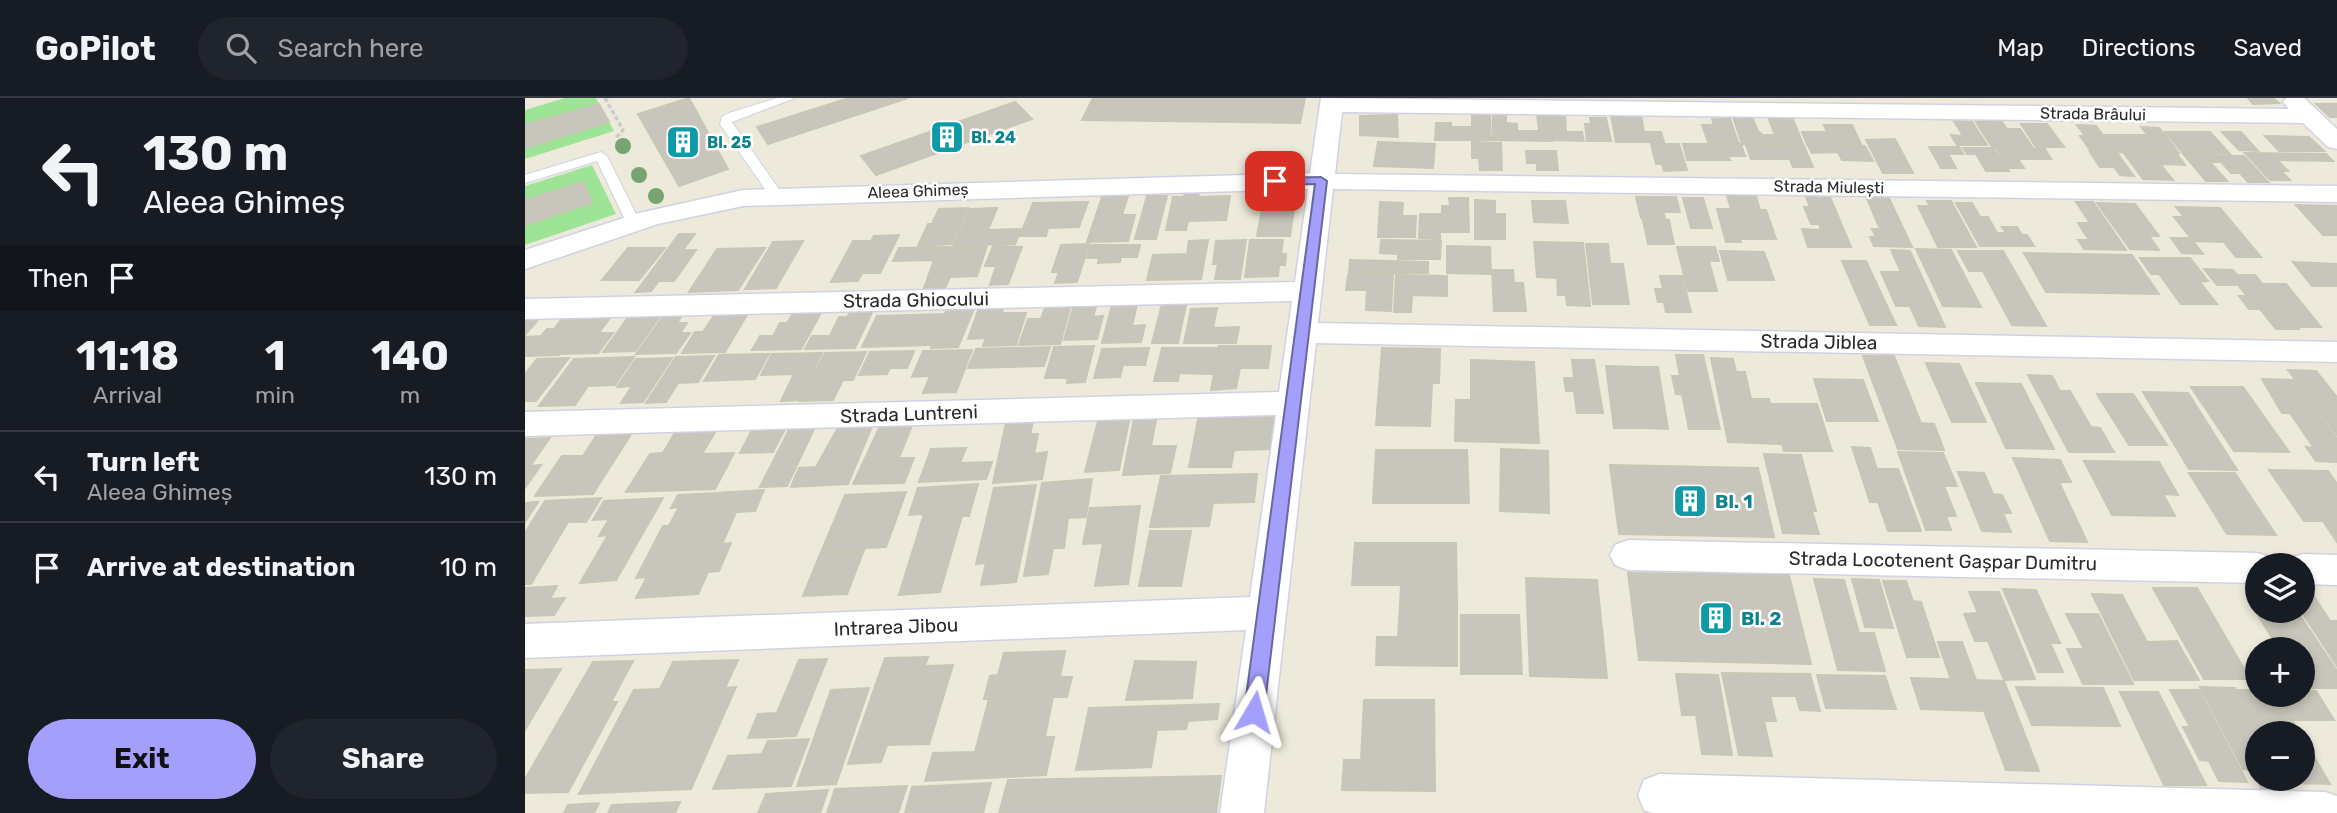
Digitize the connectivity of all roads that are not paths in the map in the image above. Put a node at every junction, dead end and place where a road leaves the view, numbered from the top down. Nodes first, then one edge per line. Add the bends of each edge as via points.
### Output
1 (789, 98) edge
2 (2291, 98) edge
3 (1331, 102) edge
4 (2310, 116) junction
5 (2336, 141) edge
6 (525, 179) edge
7 (1321, 181) junction
8 (2337, 194) edge
9 (776, 195) junction
10 (633, 222) junction
11 (525, 260) edge
12 (1307, 291) junction
13 (525, 309) edge
14 (1301, 333) junction
15 (2337, 352) edge
16 (1293, 403) junction
17 (525, 424) edge
18 (1628, 555) dead end
19 (2245, 568) edge
20 (2315, 569) edge
21 (2337, 570) edge
22 (1266, 613) junction
23 (525, 641) edge
24 (1659, 796) dead end
25 (1242, 813) edge
26 (2325, 813) edge

1 - 9 lane via 726,120
2 - 4 street
3 - 4 street, Strada Brâului
3 - 7 street
4 - 5 street
6 - 10 lane via 601,156
7 - 8 street, Strada Miulești
7 - 9 street, Aleea Ghimeș
7 - 12 street
9 - 10 street, Aleea Ghimeș via 718,200
10 - 11 street, Aleea Ghimeș
12 - 13 street, Strada Ghiocului
12 - 14 street
14 - 15 street, Strada Jiblea
14 - 16 street
16 - 17 street, Strada Luntreni
16 - 22 street
18 - 19 street, Strada Locotenent Gașpar Dumitru
20 - 21 street
22 - 23 street, Intrarea Jibou
22 - 25 street
24 - 26 street

